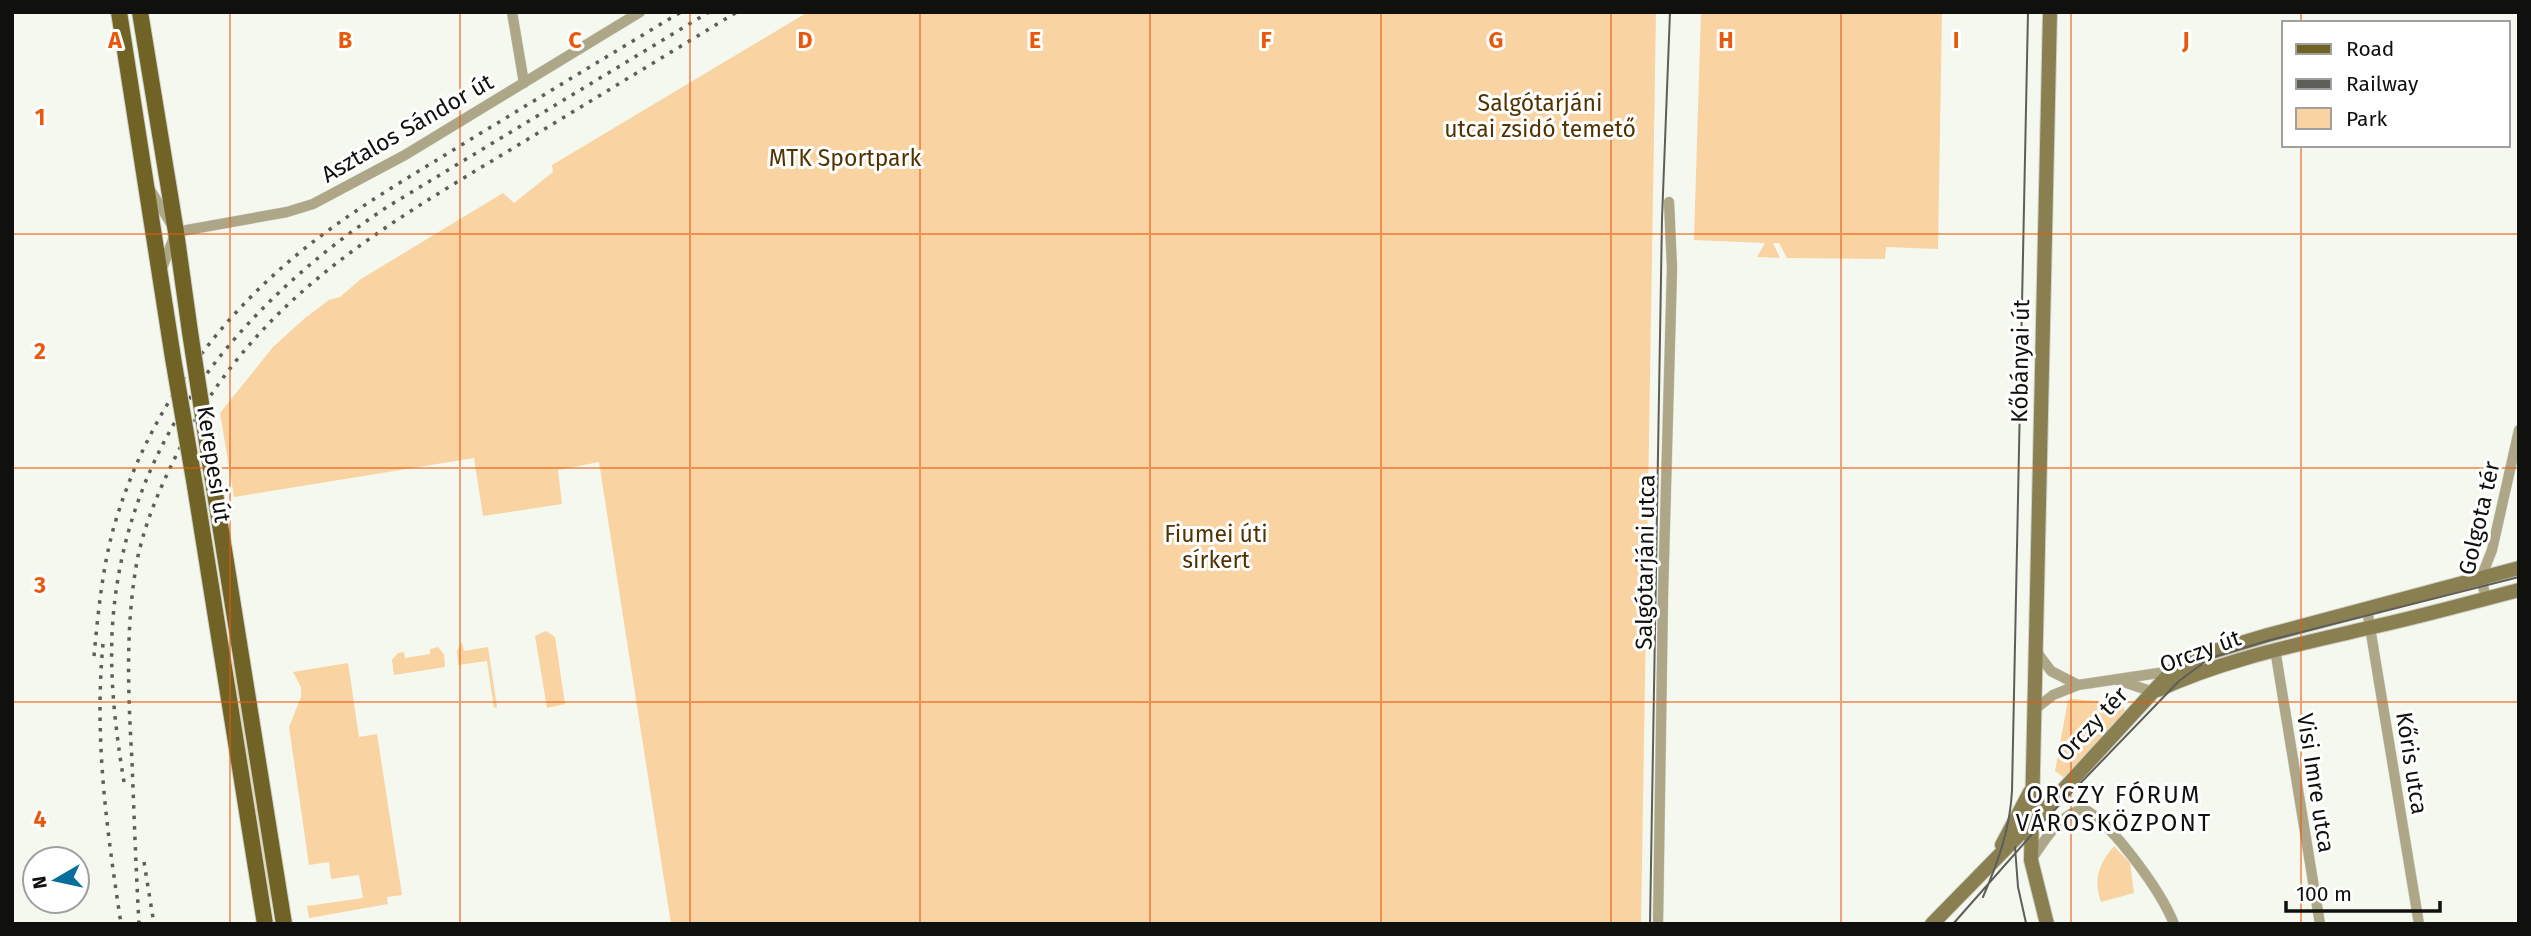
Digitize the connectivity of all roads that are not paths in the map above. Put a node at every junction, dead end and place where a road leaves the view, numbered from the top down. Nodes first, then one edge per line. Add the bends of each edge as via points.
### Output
1 (119, 12) edge
2 (140, 12) edge
3 (512, 12) edge
4 (640, 12) edge
5 (2050, 12) edge
6 (524, 83) junction
7 (147, 184) junction
8 (1669, 202) dead end
9 (176, 232) junction
10 (161, 271) junction
11 (2519, 430) edge
12 (2519, 568) edge
13 (2481, 578) junction
14 (2519, 590) edge
15 (2486, 598) junction
16 (2367, 609) junction
17 (2370, 628) junction
18 (2275, 649) junction
19 (2035, 650) junction
20 (2172, 671) junction
21 (2139, 676) junction
22 (2118, 680) junction
23 (2078, 685) junction
24 (2153, 692) junction
25 (2034, 710) junction
26 (2033, 786) junction
27 (2032, 821) junction
28 (2031, 860) junction
29 (1986, 866) junction
30 (265, 924) edge
31 (284, 924) edge
32 (1658, 924) edge
33 (1932, 924) edge
34 (2047, 924) edge
35 (2174, 924) edge
36 (2320, 924) edge
37 (2419, 924) edge

1 - 7 main road, Kerepesi út
2 - 9 main road, Kerepesi út
3 - 6 street
4 - 6 street, Asztalos Sándor út
5 - 19 street, Kőbányai út
6 - 9 street, Asztalos Sándor út via 383,168 313,204
7 - 9 street
7 - 10 main road, Kerepesi út
8 - 32 street, Salgótarjáni utca via 1672,268
9 - 10 street
9 - 31 main road, Kerepesi út, bridge
10 - 30 main road, Kerepesi út, bridge
11 - 13 street, Golgota tér via 2492,550
12 - 13 street, Orczy út
13 - 15 street, Golgota tér
13 - 16 street, Orczy út
14 - 15 street, Orczy út
15 - 17 street, Orczy út
16 - 17 street, Kőris utca
16 - 20 street, Orczy út via 2220,650
17 - 18 street, Orczy út
17 - 37 street, Kőris utca
18 - 24 street, Orczy út
18 - 36 street, Visi Imre utca
19 - 23 street, Orczy tér via 2051,671
19 - 25 street, Kőbányai út
20 - 21 street, Orczy tér
20 - 24 street, Orczy út
21 - 22 street, Orczy tér
21 - 24 street, Orczy tér
22 - 23 street, Orczy tér
22 - 24 street, Orczy tér
23 - 25 street, Orczy tér via 2053,695
24 - 27 street, Orczy tér
25 - 26 street, Orczy tér
26 - 27 street, Orczy tér
26 - 29 street
27 - 28 street
27 - 29 street
28 - 34 street
28 - 35 street via 2067,816 2084,809 2137,864
29 - 33 street

